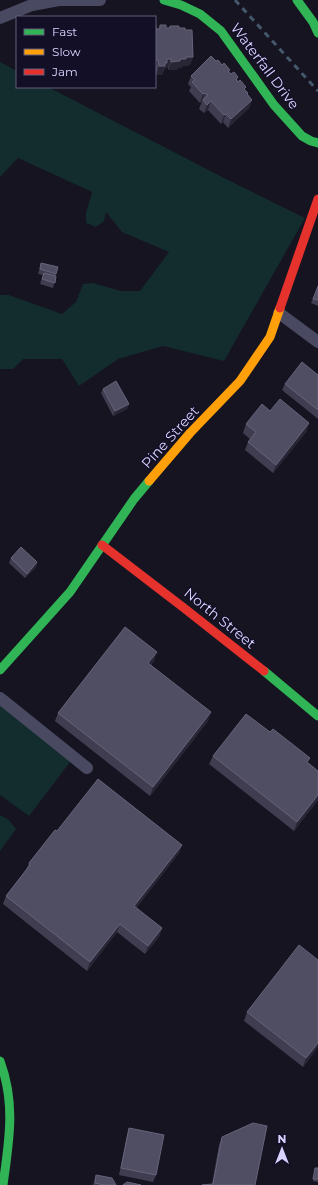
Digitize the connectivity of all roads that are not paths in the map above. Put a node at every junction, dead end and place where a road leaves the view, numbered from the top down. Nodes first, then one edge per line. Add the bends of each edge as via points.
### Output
1 (100, 0) edge
2 (164, 0) edge
3 (297, 0) edge
4 (0, 18) edge
5 (318, 32) edge
6 (318, 143) edge
7 (318, 199) edge
8 (279, 314) junction
9 (318, 342) edge
10 (102, 545) junction
11 (0, 670) edge
12 (0, 698) edge
13 (318, 716) edge
14 (87, 768) dead end
15 (0, 1061) edge
16 (3, 1185) edge

1 - 4 street via 59,0 32,5
2 - 6 street, Waterfall Drive via 181,4 200,14 221,31 274,105 302,136
3 - 5 street
7 - 8 street, Pine Street
8 - 9 street
8 - 10 street, Pine Street via 270,337 240,381 190,433 134,499
10 - 11 street, Pine Street via 70,592
10 - 13 street, North Street via 206,624
12 - 14 street
15 - 16 street via 9,1087 10,1106

